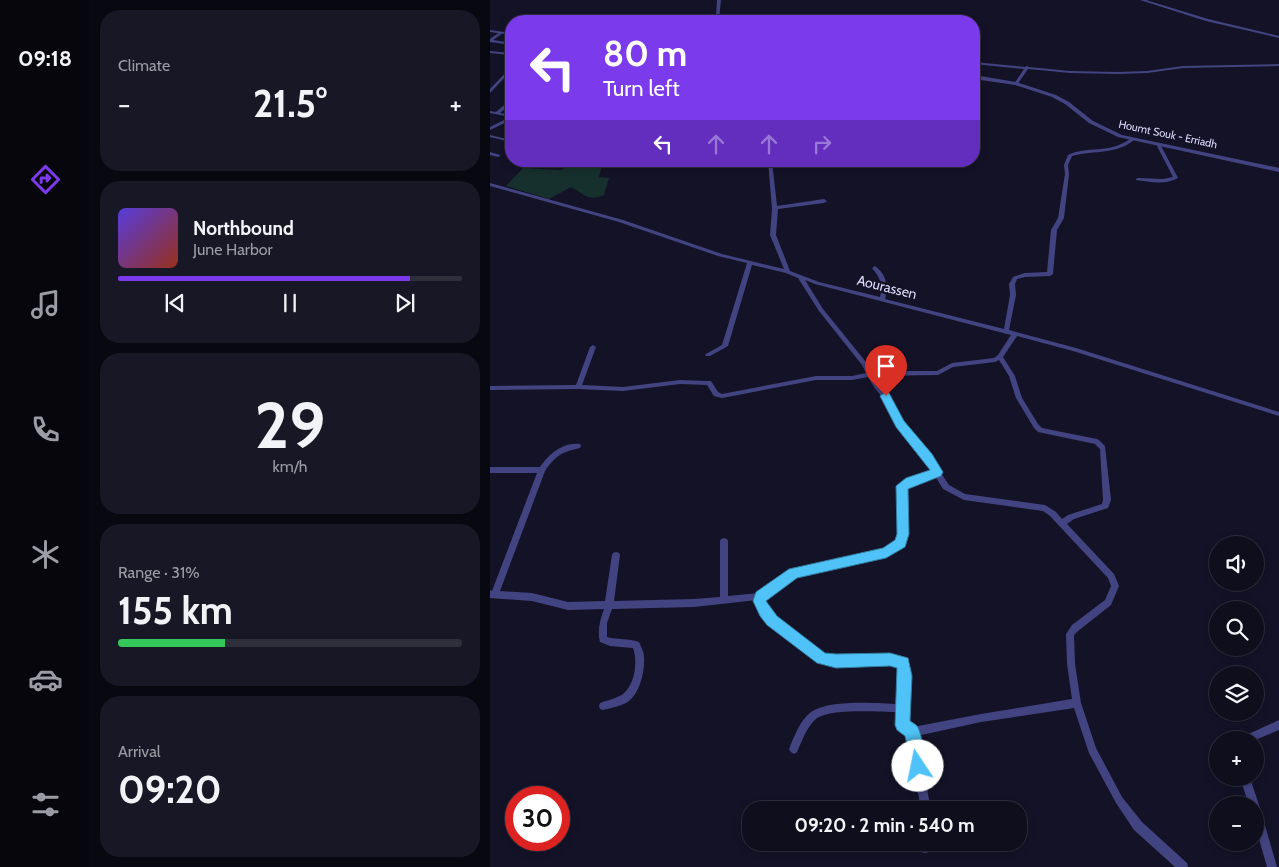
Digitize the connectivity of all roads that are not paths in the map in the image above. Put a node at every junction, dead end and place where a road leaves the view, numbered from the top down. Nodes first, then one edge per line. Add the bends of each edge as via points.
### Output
1 (719, 0) edge
2 (1142, 0) edge
3 (717, 15) edge
4 (490, 31) edge
5 (501, 33) junction
6 (505, 33) edge
7 (1279, 37) edge
8 (490, 41) edge
9 (505, 43) edge
10 (492, 52) edge
11 (505, 53) edge
12 (490, 56) edge
13 (980, 64) edge
14 (1279, 65) edge
15 (1027, 67) junction
16 (505, 76) edge
17 (980, 78) edge
18 (490, 84) edge
19 (498, 84) junction
20 (1016, 84) junction
21 (490, 92) edge
22 (505, 107) edge
23 (490, 112) edge
24 (497, 113) junction
25 (505, 115) edge
26 (505, 121) edge
27 (490, 130) edge
28 (490, 136) edge
29 (1133, 139) junction
30 (505, 140) edge
31 (1158, 144) junction
32 (490, 153) edge
33 (498, 156) dead end
34 (771, 167) edge
35 (830, 167) edge
36 (888, 167) dead end
37 (1279, 170) edge
38 (1138, 179) dead end
39 (490, 184) edge
40 (824, 201) dead end
41 (775, 208) junction
42 (750, 263) junction
43 (875, 268) dead end
44 (788, 272) junction
45 (800, 277) junction
46 (882, 299) junction
47 (1006, 332) junction
48 (1015, 334) junction
49 (593, 347) dead end
50 (708, 355) dead end
51 (1000, 358) junction
52 (871, 375) junction
53 (578, 387) junction
54 (490, 388) edge
55 (1279, 414) edge
56 (578, 446) dead end
57 (490, 470) edge
58 (542, 470) junction
59 (937, 472) junction
60 (1062, 523) junction
61 (724, 541) dead end
62 (616, 555) dead end
63 (492, 594) edge
64 (761, 596) junction
65 (724, 600) junction
66 (610, 605) junction
67 (1077, 703) junction
68 (602, 706) dead end
69 (903, 708) junction
70 (1279, 725) edge
71 (912, 732) junction
72 (1264, 732) edge
73 (794, 748) dead end
74 (924, 801) edge
75 (1264, 840) edge
76 (1183, 867) edge
77 (1272, 867) edge

1 - 3 street
2 - 7 street
4 - 5 street
5 - 6 street
5 - 8 street
8 - 9 street
10 - 11 street
10 - 12 street
13 - 15 street
14 - 15 street via 1183,67 1140,73 1070,72
15 - 20 street
16 - 19 street
17 - 20 street, Houmt Souk - Erriadh
18 - 19 street
19 - 21 street
20 - 29 street, Houmt Souk - Erriadh via 1054,96 1104,130
22 - 24 street
23 - 24 street
24 - 25 street
26 - 27 street
28 - 30 street
29 - 31 street, Houmt Souk - Erriadh
29 - 47 street via 1125,147 1070,155 1066,165 1062,218 1054,230 1050,274 1015,278
31 - 37 street, Houmt Souk - Erriadh
31 - 38 street via 1176,178
32 - 33 street
34 - 41 street
35 - 36 street
39 - 42 street, Aourassen
40 - 41 street
41 - 44 street via 773,235
42 - 44 street, Aourassen
42 - 50 street via 725,346
43 - 46 street via 884,282
44 - 45 street, Aourassen
45 - 46 street, Aourassen
45 - 52 street
46 - 47 street, Aourassen
47 - 48 street, Aourassen
48 - 51 street
48 - 55 street, Aourassen via 1088,353
49 - 53 street
51 - 52 street via 990,362 952,365 938,372
51 - 60 street via 1012,376 1019,398 1040,430 1097,442 1103,448 1108,500 1105,506
52 - 53 street via 816,378 722,396 716,394 709,383 702,382 631,389
52 - 59 street via 900,424
53 - 54 street
56 - 58 street via 565,447 549,459
57 - 58 street
58 - 63 street
59 - 60 street via 946,487 959,496 1045,508
59 - 64 street via 902,486 903,534 894,548 876,556 794,573
60 - 67 street via 1105,567 1116,586 1108,602 1070,634
61 - 65 street
62 - 66 street
63 - 66 street via 532,597 568,606
64 - 65 street
64 - 69 street via 761,604 772,620 822,659 903,663
65 - 66 street
66 - 68 street via 603,623 602,639 636,645 640,656 632,692
67 - 71 street
67 - 76 street via 1092,750 1119,800 1138,826
69 - 71 street via 903,725
69 - 73 street via 819,712 805,726
70 - 72 street
71 - 74 street
75 - 77 street

